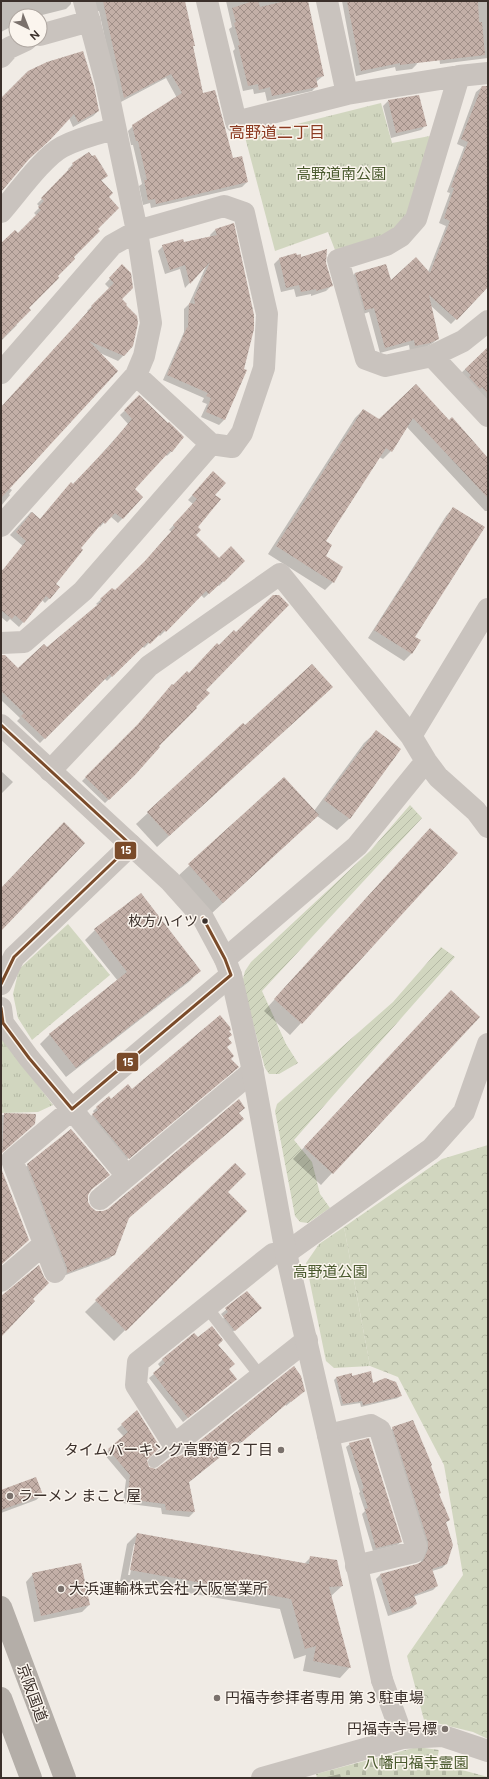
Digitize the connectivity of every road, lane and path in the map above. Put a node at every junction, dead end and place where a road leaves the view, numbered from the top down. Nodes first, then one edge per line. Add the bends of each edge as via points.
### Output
1 (207, 1) edge
2 (327, 1) edge
3 (87, 11) edge
4 (48, 31) edge
5 (9, 48) edge
6 (1, 57) edge
7 (488, 73) edge
8 (459, 76) junction
9 (347, 94) junction
10 (114, 130) junction
11 (1, 212) edge
12 (137, 231) junction
13 (488, 321) edge
14 (432, 356) junction
15 (1, 373) edge
16 (136, 375) junction
17 (488, 416) edge
18 (211, 444) junction
19 (1, 526) edge
20 (488, 608) edge
21 (1, 643) edge
22 (1, 725) edge
23 (411, 736) junction
24 (426, 761) junction
25 (50, 771) junction
26 (488, 827) edge
27 (131, 845) junction
28 (228, 967) junction
29 (1, 984) edge
30 (1, 1008) edge
31 (488, 1044) edge
32 (253, 1071) junction
33 (72, 1109) junction
34 (6, 1159) edge
35 (127, 1176) junction
36 (100, 1199) dead end
37 (44, 1244) junction
38 (286, 1253) junction
39 (54, 1272) dead end
40 (1, 1281) edge
41 (212, 1314) dead end
42 (307, 1340) junction
43 (261, 1377) junction
44 (328, 1435) junction
45 (174, 1445) junction
46 (154, 1462) dead end
47 (356, 1566) junction
48 (1, 1607) edge
49 (1, 1698) edge
50 (402, 1738) junction
51 (488, 1750) edge
52 (31, 1778) edge
53 (65, 1778) edge
54 (262, 1778) edge

1 - 9 street via 236,122
2 - 9 street
3 - 4 street
3 - 10 street via 106,82
5 - 6 street
7 - 8 street
8 - 9 street
8 - 14 street via 416,219 401,236 386,245 338,260 366,359 385,366
10 - 11 street via 81,138 60,148
10 - 12 street
12 - 15 street via 112,245
12 - 16 street via 151,323 144,356
12 - 18 street via 224,206 244,213 267,314 264,368 242,433 236,442 232,447
13 - 14 street via 463,341
14 - 17 street
16 - 18 street
16 - 19 street
18 - 21 street via 83,591 24,642
20 - 23 street
22 - 25 street
23 - 24 street
23 - 25 street via 280,574 149,666
24 - 26 street via 438,777 476,811
24 - 28 street via 357,846
25 - 27 street
27 - 28 street via 170,880 203,918
27 - 29 street via 14,957
28 - 32 street
28 - 33 street
30 - 33 street via 3,1023
31 - 38 street via 464,1112 431,1149
32 - 35 street
32 - 38 street
33 - 34 street
33 - 35 street
34 - 37 street
35 - 36 street
37 - 39 street
37 - 40 street
38 - 42 street
38 - 45 street via 273,1254 138,1362 136,1385
41 - 43 lane
42 - 43 street
42 - 44 street
43 - 45 street
44 - 47 street
44 - 47 street via 371,1425 380,1430 416,1546 414,1552
45 - 46 lane
47 - 50 street via 382,1680
48 - 53 highway, 京阪国道
49 - 52 highway, 京阪国道
50 - 51 street via 443,1736
50 - 54 street

